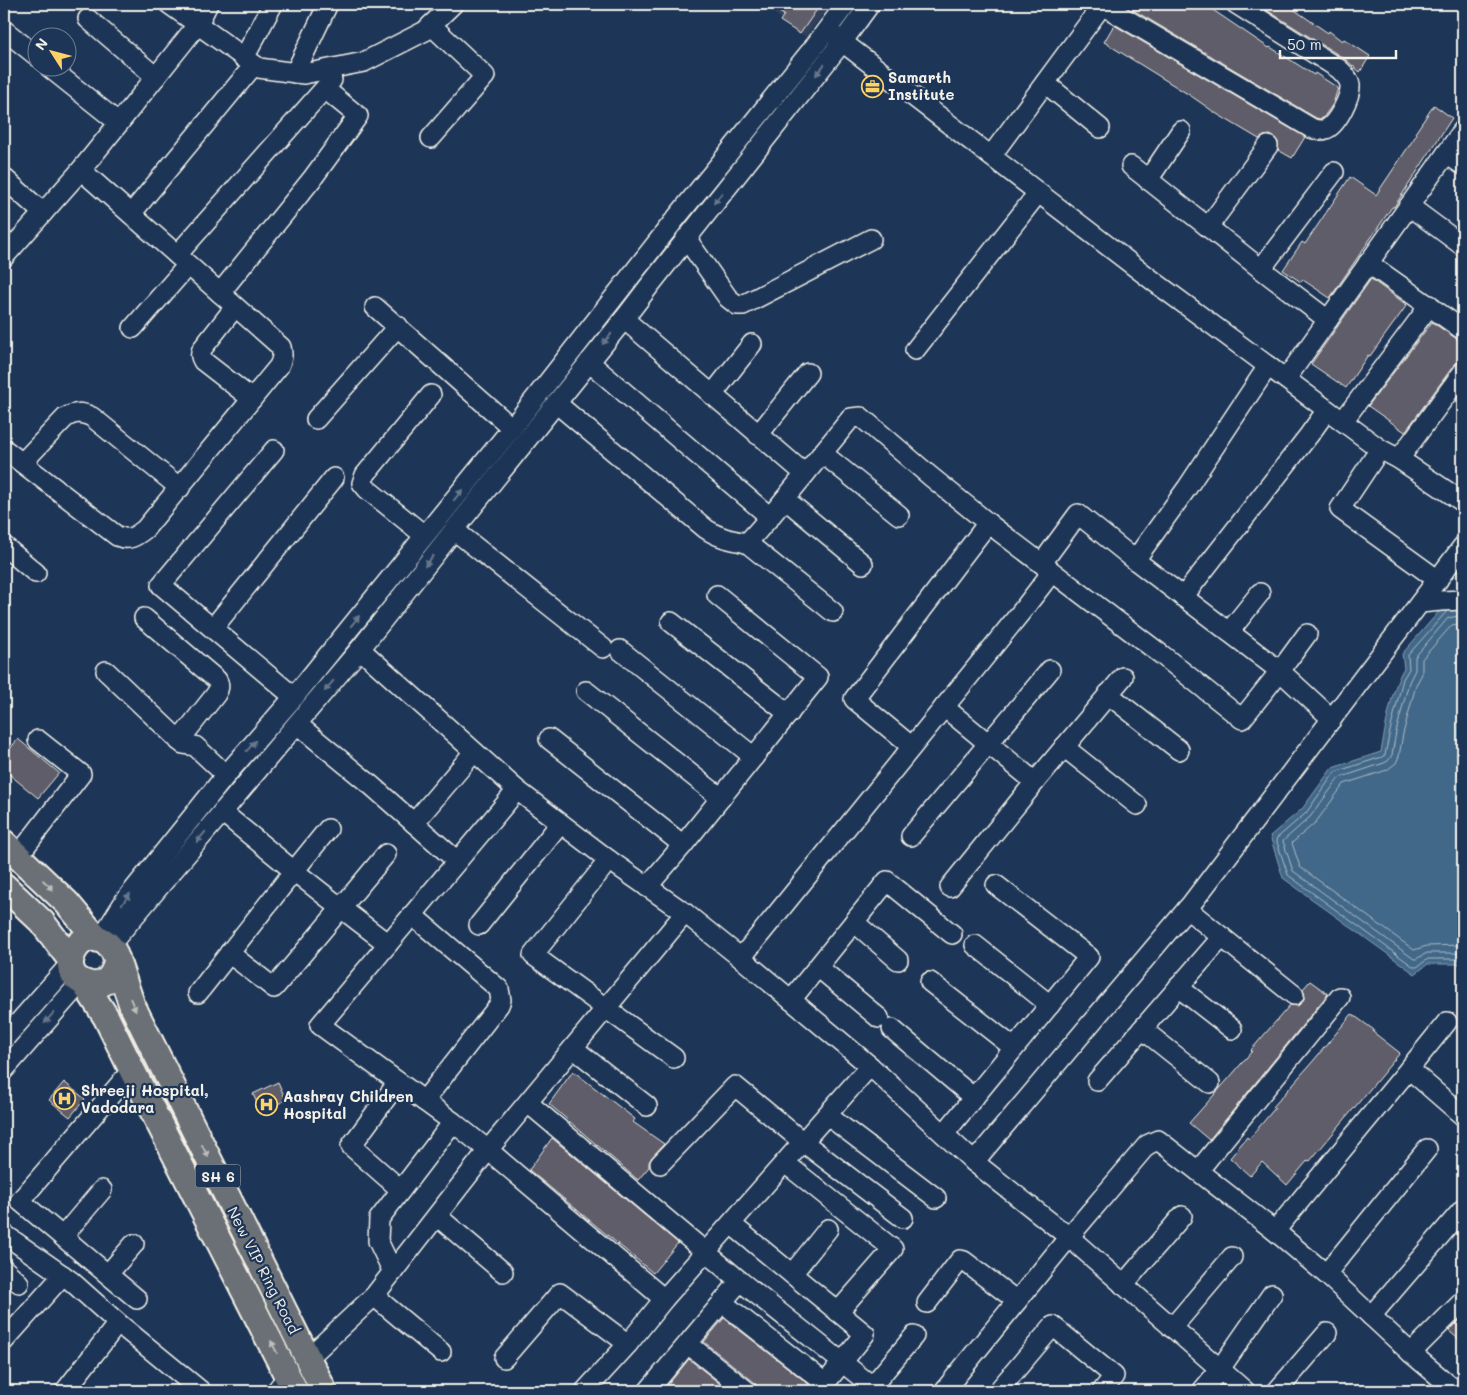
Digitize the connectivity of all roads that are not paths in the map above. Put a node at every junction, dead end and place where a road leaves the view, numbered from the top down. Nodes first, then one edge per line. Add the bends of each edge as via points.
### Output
1 (169, 4) edge
2 (208, 4) edge
3 (273, 4) edge
4 (328, 4) edge
5 (846, 4) edge
6 (870, 4) edge
7 (1103, 4) edge
8 (1236, 4) edge
9 (447, 5) edge
10 (88, 18) dead end
11 (198, 24) junction
12 (432, 25) junction
13 (4, 30) edge
14 (827, 30) junction
15 (842, 41) junction
16 (28, 49) edge
17 (249, 62) junction
18 (345, 66) junction
19 (295, 73) junction
20 (156, 77) junction
21 (63, 78) edge
22 (1045, 83) junction
23 (325, 89) junction
24 (119, 123) junction
25 (1100, 128) dead end
26 (1463, 130) edge
27 (1181, 131) dead end
28 (431, 138) dead end
29 (1268, 146) dead end
30 (1446, 154) junction
31 (991, 156) junction
32 (1463, 165) edge
33 (1131, 166) dead end
34 (81, 170) junction
35 (1334, 172) dead end
36 (4, 178) edge
37 (1148, 180) junction
38 (1038, 193) junction
39 (1409, 206) junction
40 (44, 213) junction
41 (131, 214) junction
42 (1208, 227) junction
43 (686, 238) junction
44 (871, 239) dead end
45 (1463, 246) edge
46 (4, 257) edge
47 (182, 260) junction
48 (1368, 263) junction
49 (1261, 269) junction
50 (220, 293) junction
51 (1430, 305) junction
52 (235, 307) junction
53 (375, 307) dead end
54 (624, 319) junction
55 (1328, 320) junction
56 (398, 326) junction
57 (133, 328) dead end
58 (1463, 330) edge
59 (752, 344) dead end
60 (915, 350) dead end
61 (589, 362) junction
62 (1268, 366) junction
63 (1463, 372) edge
64 (808, 373) dead end
65 (1286, 379) junction
66 (432, 395) dead end
67 (712, 395) junction
68 (252, 399) junction
69 (556, 402) junction
70 (1327, 410) junction
71 (316, 419) dead end
72 (1343, 421) junction
73 (512, 428) junction
74 (758, 435) junction
75 (1380, 449) junction
76 (4, 450) edge
77 (274, 450) dead end
78 (822, 453) junction
79 (1399, 459) junction
80 (22, 463) junction
81 (805, 474) junction
82 (334, 478) dead end
83 (180, 488) junction
84 (785, 499) junction
85 (1463, 502) edge
86 (899, 514) dead end
87 (770, 517) junction
88 (988, 523) junction
89 (454, 530) junction
90 (424, 535) junction
91 (747, 543) junction
92 (4, 546) edge
93 (1463, 546) edge
94 (1135, 560) junction
95 (863, 564) dead end
96 (1047, 567) junction
97 (36, 573) dead end
98 (1438, 580) junction
99 (1260, 593) dead end
100 (717, 596) dead end
101 (1183, 597) junction
102 (1463, 600) edge
103 (1420, 603) junction
104 (833, 612) dead end
105 (144, 618) dead end
106 (671, 622) dead end
107 (213, 628) junction
108 (1229, 632) junction
109 (1307, 634) dead end
110 (360, 649) junction
111 (1050, 670) dead end
112 (106, 671) dead end
113 (1280, 671) junction
114 (1123, 677) dead end
115 (586, 690) dead end
116 (1108, 694) junction
117 (294, 697) junction
118 (944, 707) junction
119 (789, 714) junction
120 (1332, 719) junction
121 (297, 724) junction
122 (549, 739) dead end
123 (38, 740) dead end
124 (179, 741) junction
125 (989, 744) junction
126 (911, 746) junction
127 (1064, 748) junction
128 (1179, 750) dead end
129 (474, 752) junction
130 (754, 757) junction
131 (226, 775) junction
132 (1035, 782) junction
133 (517, 790) junction
134 (721, 798) junction
135 (1137, 805) dead end
136 (222, 812) junction
137 (414, 823) junction
138 (560, 824) junction
139 (328, 829) dead end
140 (911, 836) dead end
141 (683, 845) junction
142 (11, 850) edge
143 (386, 854) dead end
144 (609, 860) junction
145 (458, 861) junction
146 (294, 871) junction
147 (996, 884) dead end
148 (4, 886) edge
149 (647, 887) junction
150 (950, 887) dead end
151 (341, 908) junction
152 (1188, 909) junction
153 (684, 913) junction
154 (412, 915) junction
155 (854, 922) junction
156 (479, 926) dead end
157 (952, 934) dead end
158 (1222, 937) junction
159 (388, 944) junction
160 (975, 945) dead end
161 (106, 946) junction
162 (229, 953) junction
163 (741, 958) junction
164 (898, 960) dead end
165 (818, 967) junction
166 (77, 972) junction
167 (930, 982) dead end
168 (1178, 987) junction
169 (198, 993) dead end
170 (1294, 995) dead end
171 (1340, 997) dead end
172 (791, 1000) junction
173 (1050, 1005) junction
174 (606, 1008) junction
175 (1447, 1022) dead end
176 (1142, 1029) junction
177 (1232, 1029) dead end
178 (4, 1039) edge
179 (573, 1048) junction
180 (1014, 1048) junction
181 (674, 1058) dead end
182 (870, 1066) junction
183 (1409, 1069) junction
184 (4, 1070) edge
185 (132, 1070) junction
186 (1097, 1081) dead end
187 (398, 1082) junction
188 (1210, 1083) dead end
189 (974, 1098) junction
190 (424, 1101) junction
191 (528, 1103) junction
192 (647, 1106) dead end
193 (827, 1115) junction
194 (1463, 1116) edge
195 (453, 1122) junction
196 (944, 1134) junction
197 (803, 1142) junction
198 (1427, 1149) dead end
199 (488, 1150) junction
200 (974, 1162) junction
201 (785, 1163) junction
202 (660, 1164) dead end
203 (1198, 1171) junction
204 (102, 1190) dead end
205 (401, 1190) junction
206 (936, 1198) dead end
207 (1463, 1209) edge
208 (437, 1216) junction
209 (1182, 1216) dead end
210 (903, 1218) dead end
211 (731, 1224) junction
212 (828, 1229) dead end
213 (1275, 1231) junction
214 (4, 1234) edge
215 (63, 1236) junction
216 (1069, 1237) junction
217 (134, 1244) dead end
218 (706, 1252) junction
219 (1232, 1257) dead end
220 (4, 1269) edge
221 (393, 1272) junction
222 (503, 1272) dead end
223 (108, 1274) junction
224 (792, 1274) junction
225 (1326, 1274) junction
226 (63, 1275) junction
227 (740, 1281) junction
228 (19, 1283) dead end
229 (1123, 1285) junction
230 (1272, 1294) dead end
231 (374, 1296) junction
232 (137, 1299) dead end
233 (664, 1300) junction
234 (1017, 1301) junction
235 (1463, 1301) edge
236 (723, 1302) junction
237 (927, 1303) dead end
238 (838, 1312) junction
239 (1371, 1316) junction
240 (118, 1323) junction
241 (1172, 1328) junction
242 (1327, 1332) dead end
243 (914, 1336) dead end
244 (4, 1341) edge
245 (628, 1344) junction
246 (688, 1344) junction
247 (441, 1352) dead end
248 (1412, 1353) junction
249 (308, 1358) junction
250 (504, 1358) dead end
251 (842, 1362) junction
252 (1220, 1369) junction
253 (286, 1386) edge
254 (822, 1387) edge
255 (870, 1388) edge
256 (653, 1390) edge
257 (65, 1391) edge
258 (201, 1391) edge
259 (324, 1391) edge
260 (585, 1391) edge
261 (748, 1391) edge
262 (944, 1391) edge
263 (998, 1391) edge
264 (1102, 1391) edge
265 (1202, 1391) edge
266 (1245, 1391) edge
267 (1277, 1391) edge
268 (1456, 1391) edge

1 - 11 street
2 - 11 street
3 - 17 street
4 - 19 street
5 - 14 street
6 - 15 street
7 - 8 street via 1311,128 1321,131 1329,128 1337,120 1350,93 1346,75
7 - 22 street
9 - 12 street
10 - 20 street
11 - 17 street
11 - 20 street
12 - 18 street via 364,62
12 - 28 street via 485,76
13 - 16 street
14 - 15 street
14 - 73 street
15 - 31 street
15 -> 43 street
17 - 19 street via 259,68
17 - 41 street
18 - 19 street
18 - 23 street
20 - 24 street
21 - 24 street
22 - 25 street
22 - 31 street
23 - 47 street
23 - 50 street via 358,116
24 - 34 street
26 - 30 street
27 - 37 street
29 - 42 street
30 - 32 street
30 - 39 street
31 - 38 street
33 - 37 street
34 - 40 street
34 - 41 street
35 - 49 street
36 - 40 street
37 - 42 street
38 - 60 street
38 - 62 street
39 - 45 street
39 - 48 street
40 - 46 street
41 - 47 street
42 - 49 street
43 - 44 street via 728,298 737,305 743,305
43 - 54 street
47 - 50 street
47 - 57 street
48 - 51 street
48 - 55 street
49 - 55 street
50 - 52 street
51 - 58 street
51 - 72 street
52 - 68 street via 281,347 283,355 279,366
52 - 68 street via 200,353 203,361
53 - 56 street
54 -> 61 street
54 - 67 street
55 - 65 street
56 - 71 street
56 - 73 street
59 - 67 street
61 - 69 street
61 - 87 street
62 - 65 street
62 - 94 street
63 - 79 street
64 - 74 street
65 - 70 street
66 - 90 street via 362,483
67 - 74 street
68 - 83 street
69 - 89 street
69 - 91 street via 715,535
70 - 72 street
70 - 101 street
72 - 75 street
90 -> 73 street
74 - 81 street
75 - 79 street
75 - 98 street via 1340,509
76 - 80 street
77 - 107 street via 161,584
78 - 81 street
78 - 86 street
78 - 88 street via 851,418 861,417
79 - 85 street
80 - 83 street via 65,418 79,412 92,417
80 - 83 street via 123,538 131,539 145,530
81 - 84 street
82 - 107 street
84 - 87 street
84 - 95 street
87 - 91 street
88 - 96 street
88 - 126 street via 854,698
89 -> 110 street
89 - 130 street
117 -> 90 street
91 - 104 street
92 - 97 street
93 - 98 street
94 - 96 street via 1078,514
94 - 101 street
96 - 113 street via 1242,719
96 - 118 street
98 - 103 street
99 - 108 street
100 - 119 street via 818,677
101 - 108 street
102 - 103 street
103 - 120 street
105 - 124 street via 219,684 216,694
106 - 119 street
107 - 117 street
108 - 113 street
109 - 113 street
110 -> 121 street
110 - 129 street
111 - 125 street
112 - 124 street
113 - 120 street
114 - 116 street
115 - 134 street
116 - 127 street
116 - 128 street
131 -> 117 street
118 - 125 street
118 - 126 street
119 - 130 street
120 - 152 street
121 - 136 street
121 - 137 street
122 - 141 street
123 - 142 street via 81,774
124 - 131 street via 195,746
125 - 132 street
125 - 140 street
126 - 163 street
127 - 132 street
127 - 135 street
129 - 133 street
129 - 137 street
130 - 134 street
161 -> 131 street via 124,902
132 - 150 street
133 - 138 street
133 - 145 street
134 - 141 street
136 - 146 street
136 -> 161 street
137 - 145 street
138 - 144 street
138 - 156 street
139 - 146 street
141 - 149 street
142 -> 161 main road, New VIP Ring Road / SH 6 via 67,903
143 - 151 street
144 - 149 street
144 - 174 street via 534,955
145 - 154 street
146 - 151 street
146 - 162 street
147 - 173 street via 1089,958
148 - 166 main road, New VIP Ring Road / SH 6 via 42,922
149 - 153 street
151 - 159 street
151 - 162 street via 274,988
152 - 158 street
152 - 200 street
153 - 163 street
153 - 174 street
154 - 159 street
154 - 190 street via 499,989 501,995 499,1005
155 - 157 street via 887,881
155 - 164 street
155 - 165 street
158 - 168 street
158 - 170 street
159 - 187 street via 320,1025
160 - 173 street
161 - 166 main road via 89,939 82,941 72,952
161 - 166 main road via 116,967 113,975 100,984 92,985
161 -> 249 main road, New VIP Ring Road / SH 6 via 132,1005
162 - 169 street
163 - 172 street
165 - 172 street
165 - 189 street
166 - 178 street
166 -> 184 street
166 - 185 main road, New VIP Ring Road / SH 6 via 106,1017
167 - 180 street
168 - 176 street
168 - 177 street
171 - 203 street
172 - 182 street
173 - 180 street
174 - 179 street
174 - 181 street
175 - 183 street
176 - 186 street
176 - 188 street
179 - 191 street
179 - 192 street
180 - 189 street
182 - 193 street
182 - 196 street
183 - 194 street
183 - 213 street
185 - 215 street via 20,1201
253 -> 185 main road, New VIP Ring Road / SH 6
187 - 190 street
187 - 205 street via 351,1146
189 - 196 street
190 - 195 street
191 - 199 street
191 - 218 street
193 - 197 street
193 - 206 street
195 - 199 street
195 - 205 street
196 - 200 street
197 - 201 street
197 - 202 street via 735,1086
197 - 210 street
198 - 225 street
199 - 208 street
199 - 233 street
200 - 216 street
201 - 211 street
201 - 238 street via 893,1249
203 - 213 street
203 - 216 street via 1158,1140 1147,1145
204 - 215 street
205 - 221 street via 378,1219 378,1240
207 - 239 street
208 - 221 street
208 - 222 street
209 - 229 street
211 - 218 street
211 - 224 street
212 - 224 street
213 - 225 street
214 - 226 street
215 - 223 street
216 - 229 street
216 - 234 street
217 - 223 street
218 - 227 street
218 - 233 street
219 - 241 street
220 - 228 street
221 - 231 street
223 - 232 street
224 - 238 street
225 - 239 street
226 - 240 street
226 - 244 street
227 - 236 street
227 - 251 street
229 - 241 street
230 - 252 street
231 - 247 street
231 - 249 street
233 - 245 street
234 - 237 street via 960,1260
234 - 262 street
235 - 248 street
236 - 246 street
236 - 254 street
238 - 251 street via 865,1334
239 - 248 street
240 - 257 street
240 - 258 street
241 - 252 street
242 - 267 street
243 - 255 street
245 - 250 street via 560,1293
245 - 260 street
246 - 256 street
246 - 261 street
248 - 268 street
249 - 259 main road, New VIP Ring Road / SH 6
251 - 254 street
251 - 255 street
252 - 265 street
252 - 266 street
263 - 264 street via 1053,1326 1114,1376

